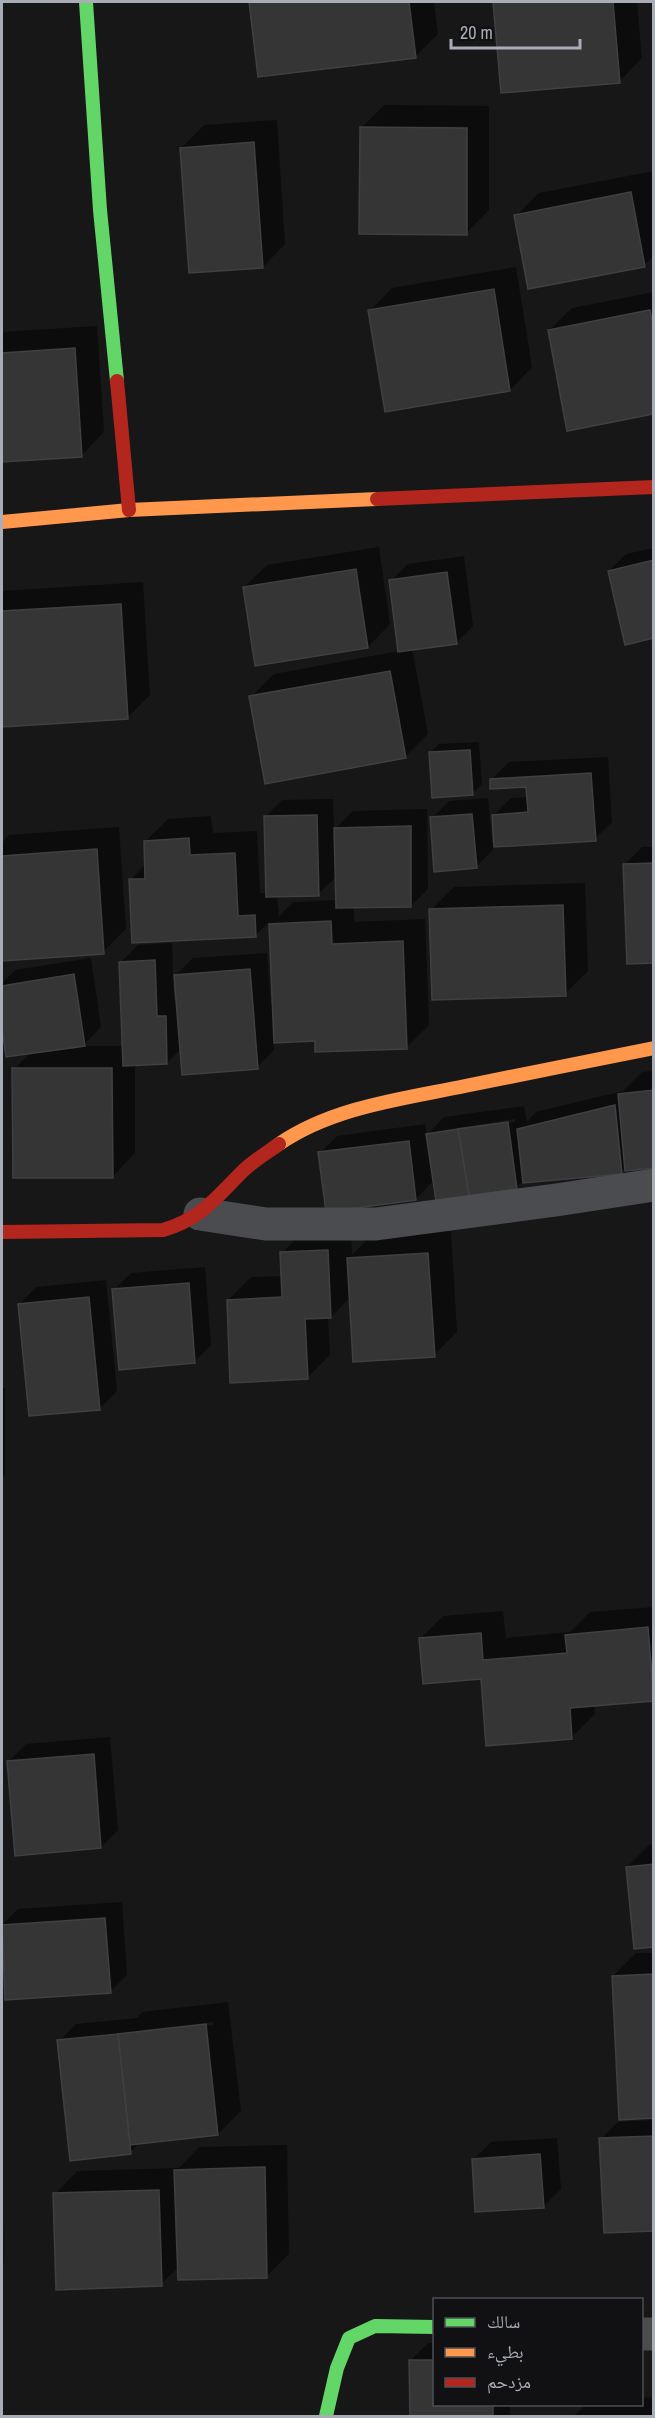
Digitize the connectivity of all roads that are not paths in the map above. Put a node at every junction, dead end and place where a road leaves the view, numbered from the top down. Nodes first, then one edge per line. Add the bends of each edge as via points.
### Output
1 (86, 2) edge
2 (654, 487) edge
3 (129, 510) junction
4 (2, 522) edge
5 (654, 1048) edge
6 (654, 1185) edge
7 (200, 1214) junction
8 (2, 1232) edge
9 (433, 2327) edge
10 (326, 2416) edge

1 - 3 street via 100,210
2 - 3 street
3 - 4 street
5 - 7 street via 339,1114 282,1142 247,1167
6 - 7 street via 376,1224 266,1224
7 - 8 street via 183,1224 153,1231
9 - 10 street via 375,2326 349,2338 336,2368

